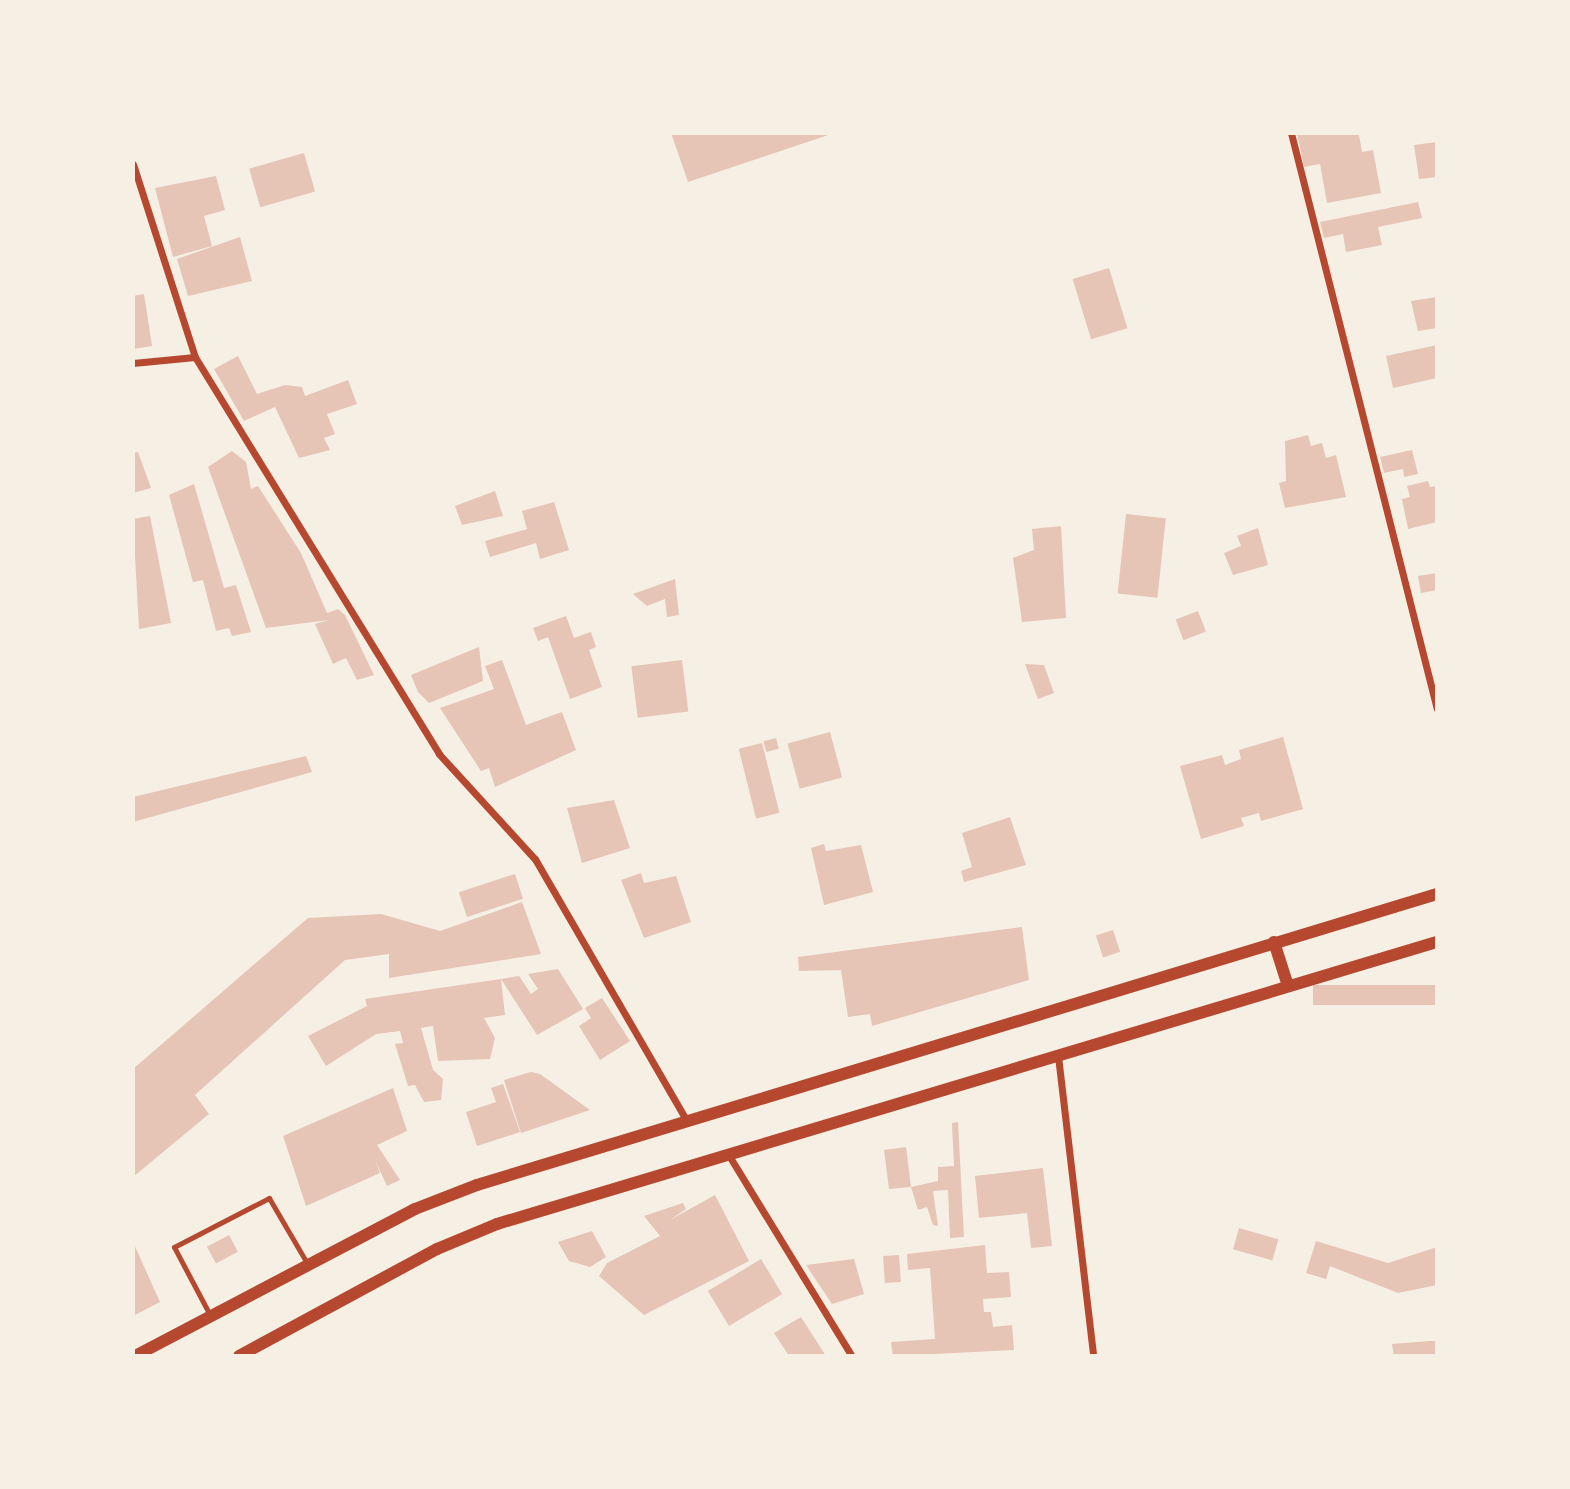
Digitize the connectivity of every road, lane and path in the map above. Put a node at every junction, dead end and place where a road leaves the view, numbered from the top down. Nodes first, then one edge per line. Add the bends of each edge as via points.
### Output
1 (1291, 133) edge
2 (133, 164) edge
3 (195, 357) junction
4 (133, 363) edge
5 (1437, 709) edge
6 (1437, 894) edge
7 (1274, 942) junction
8 (1437, 942) edge
9 (1288, 986) junction
10 (1058, 1056) junction
11 (686, 1119) junction
12 (728, 1153) junction
13 (307, 1263) junction
14 (210, 1315) junction
15 (135, 1356) edge
16 (239, 1356) edge
17 (852, 1356) edge
18 (1093, 1356) edge

1 - 5 street
2 - 3 street
3 - 4 street
3 - 11 street via 439,754 535,859
6 - 7 street
7 - 9 street
7 - 11 street
8 - 9 street
9 - 10 street
10 - 12 street
10 - 18 street
11 - 13 street via 415,1209
12 - 16 street via 449,1244
12 - 17 street
13 - 14 street
13 - 14 lane via 269,1198 174,1247
14 - 15 street

